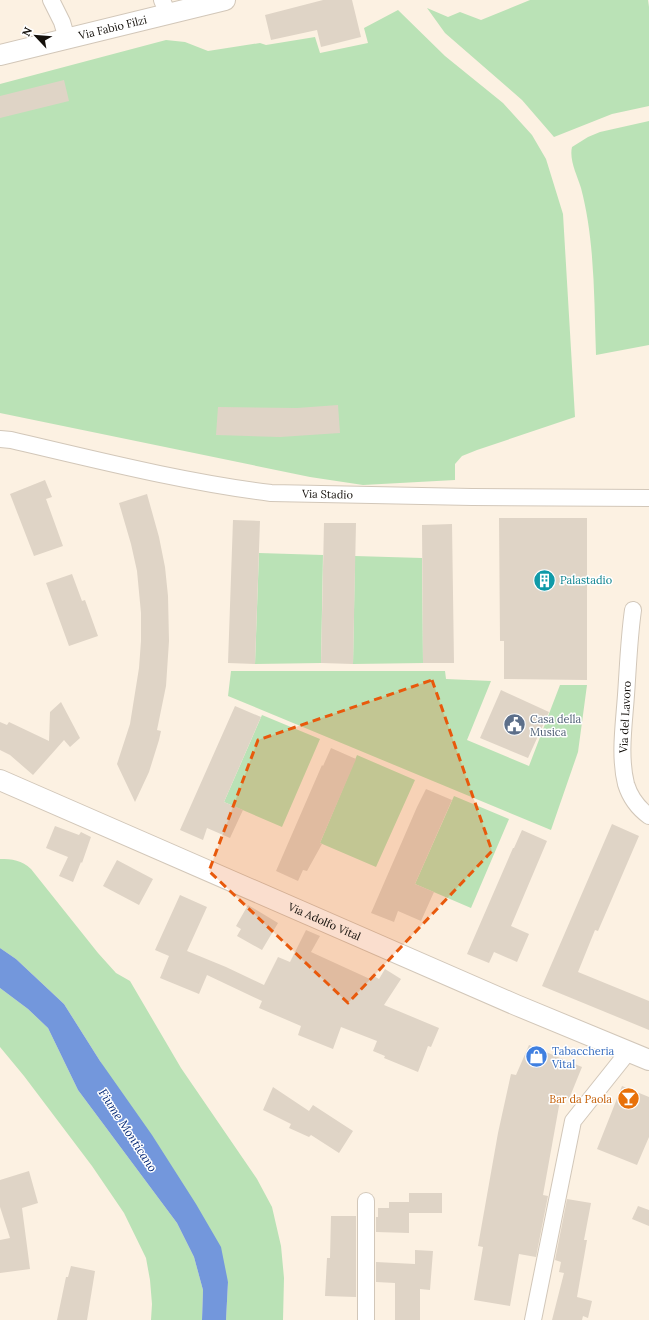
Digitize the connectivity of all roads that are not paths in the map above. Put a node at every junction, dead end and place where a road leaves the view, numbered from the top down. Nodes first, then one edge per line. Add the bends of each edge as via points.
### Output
1 (50, 0) edge
2 (225, 0) edge
3 (165, 7) edge
4 (67, 39) junction
5 (0, 56) edge
6 (4, 438) edge
7 (649, 498) edge
8 (633, 610) dead end
9 (0, 780) edge
10 (649, 816) edge
11 (628, 1052) junction
12 (649, 1060) edge
13 (366, 1201) dead end
14 (366, 1320) edge
15 (533, 1320) edge

1 - 4 street via 62,22
2 - 3 street, Via Fabio Filzi
3 - 4 street, Via Fabio Filzi
4 - 5 street, Via Fabio Filzi
6 - 7 street, Via Stadio via 191,480 270,492
8 - 10 street, Via del Lavoro via 622,748 626,785 638,806
9 - 11 street, Via Adolfo Vital
11 - 12 street, Via Adolfo Vital
11 - 15 street via 573,1121
13 - 14 street

